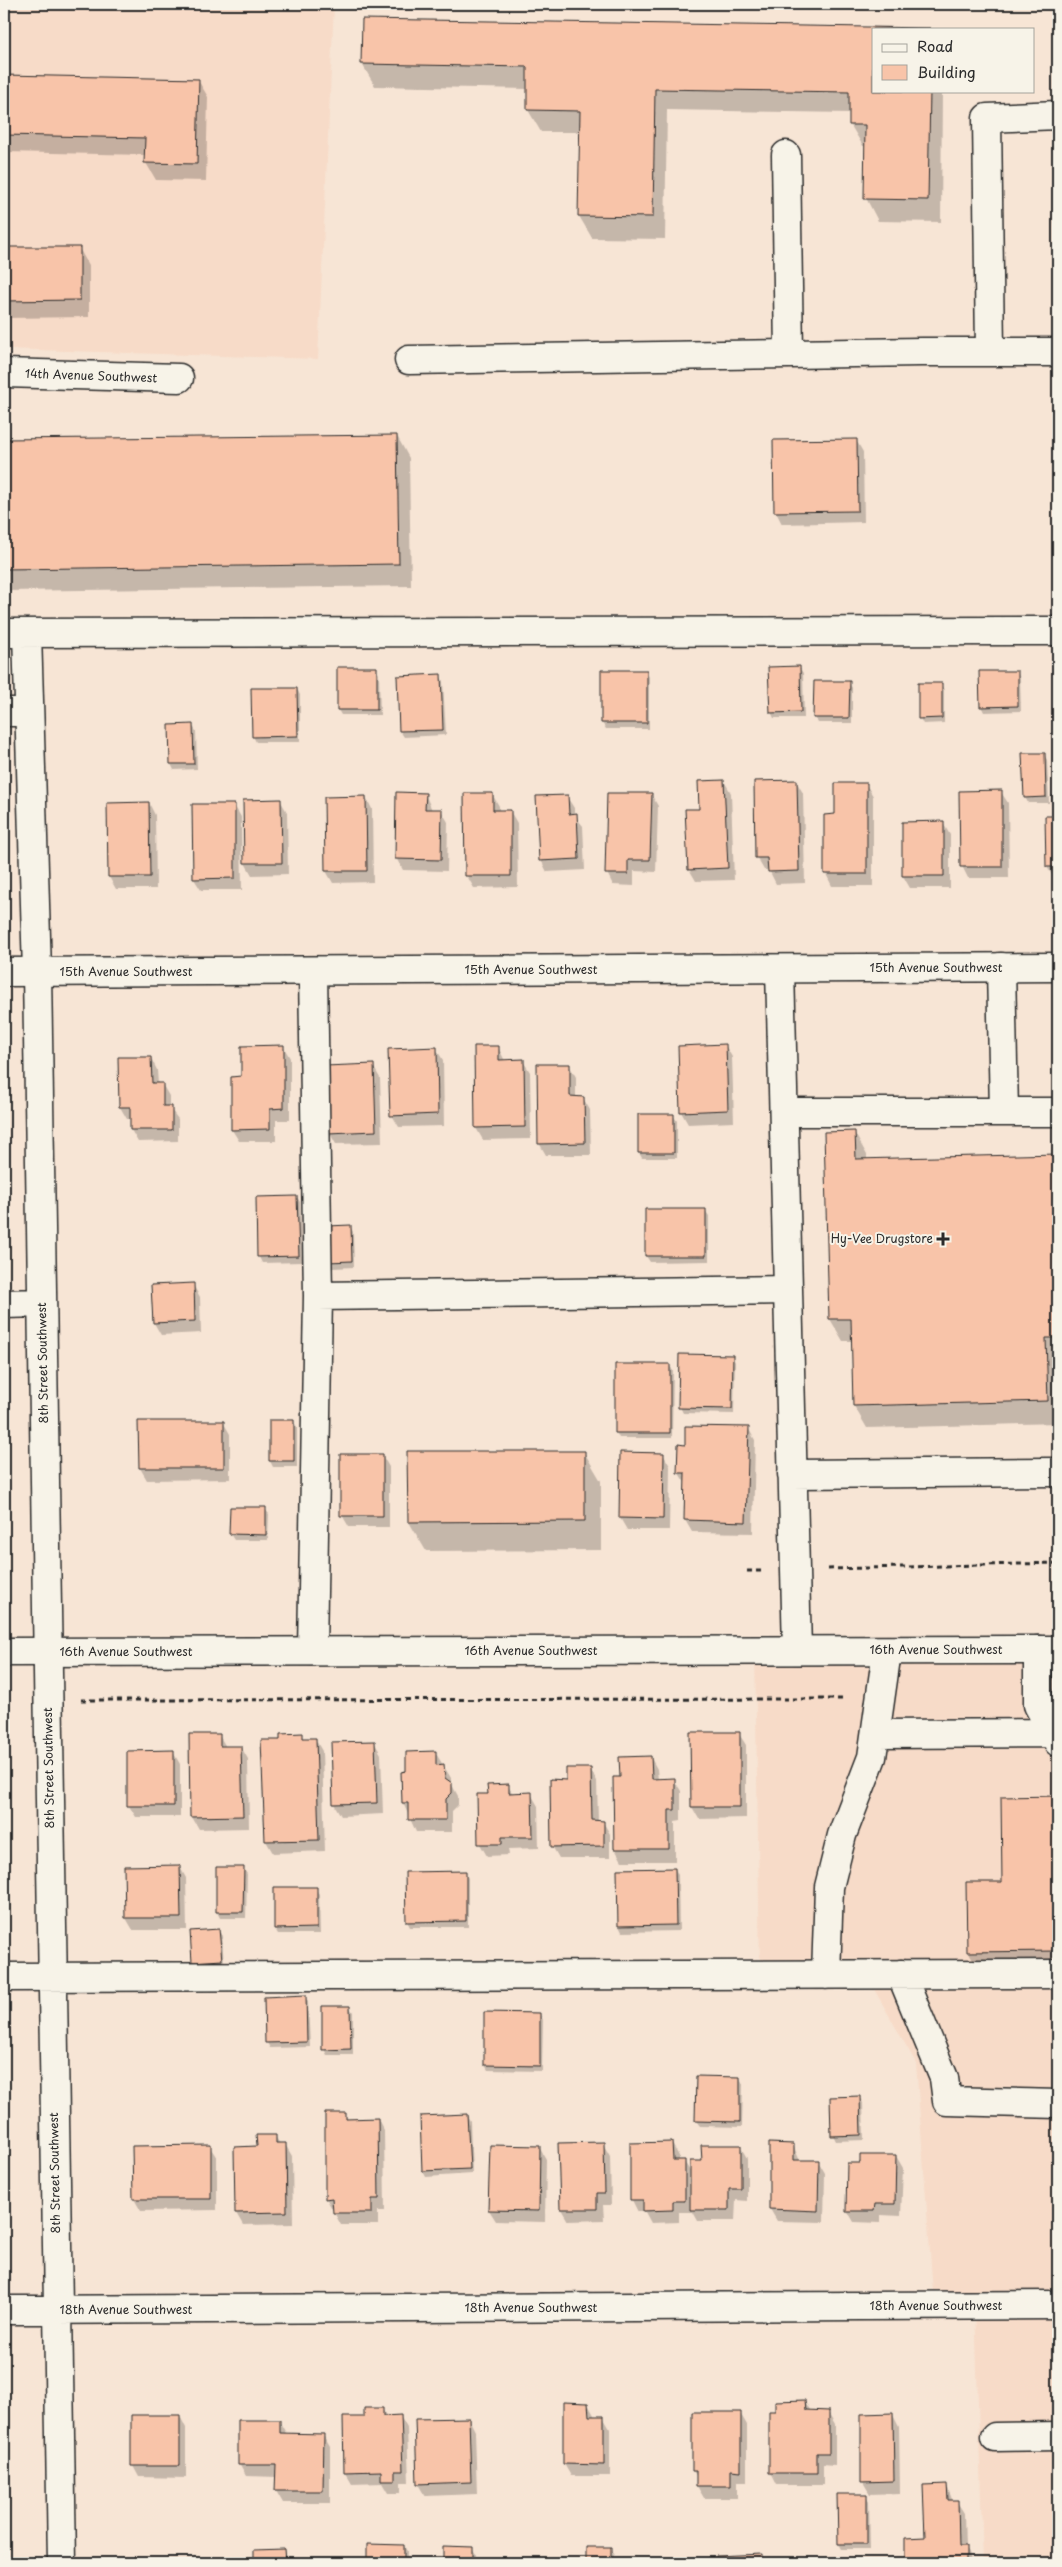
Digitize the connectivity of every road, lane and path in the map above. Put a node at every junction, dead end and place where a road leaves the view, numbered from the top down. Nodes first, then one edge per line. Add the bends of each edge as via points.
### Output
1 (1058, 115) edge
2 (786, 155) dead end
3 (990, 352) junction
4 (1058, 352) edge
5 (789, 354) junction
6 (409, 360) dead end
7 (4, 373) edge
8 (179, 378) dead end
9 (1058, 631) edge
10 (15, 633) edge
11 (17, 712) edge
12 (1058, 967) edge
13 (1001, 968) junction
14 (780, 969) junction
15 (313, 971) junction
16 (4, 972) edge
17 (37, 972) junction
18 (784, 1112) junction
19 (1004, 1112) junction
20 (1058, 1112) edge
21 (788, 1290) junction
22 (318, 1296) junction
23 (42, 1303) junction
24 (4, 1304) edge
25 (1058, 1472) edge
26 (792, 1474) junction
27 (1058, 1563) edge
28 (794, 1570) junction
29 (747, 1571) dead end
30 (797, 1650) junction
31 (1048, 1650) edge
32 (312, 1651) junction
33 (887, 1651) junction
34 (4, 1652) edge
35 (48, 1652) junction
36 (880, 1699) junction
37 (81, 1700) dead end
38 (4, 1701) edge
39 (11, 1701) dead end
40 (876, 1734) junction
41 (1055, 1738) edge
42 (901, 1974) junction
43 (1058, 1974) edge
44 (826, 1975) junction
45 (52, 1977) junction
46 (4, 1978) edge
47 (1058, 2104) edge
48 (1058, 2306) edge
49 (4, 2310) edge
50 (58, 2310) junction
51 (1058, 2436) edge
52 (995, 2437) dead end
53 (62, 2563) edge

1 - 3 street via 987,118
2 - 5 street
3 - 4 street
3 - 5 street
5 - 6 street
7 - 8 street, 14th Avenue Southwest
9 - 10 street
10 - 11 street, 8th Street Southwest
11 - 17 street, 8th Street Southwest
12 - 13 street, 15th Avenue Southwest
13 - 14 street, 15th Avenue Southwest
13 - 19 street
14 - 15 street, 15th Avenue Southwest
14 - 18 street
15 - 17 street, 15th Avenue Southwest
15 - 22 street
16 - 17 street, 15th Avenue Southwest
17 - 23 street, 8th Street Southwest
18 - 19 street
18 - 21 street
19 - 20 street
21 - 22 street
21 - 26 street
22 - 32 street
23 - 24 street
23 - 35 street, 8th Street Southwest
25 - 26 street
26 - 28 street
27 - 28 path
28 - 29 path
28 - 30 street
30 - 32 street, 16th Avenue Southwest
30 - 33 street, 16th Avenue Southwest
31 - 33 street, 16th Avenue Southwest
31 - 41 street via 1038,1705
32 - 35 street, 16th Avenue Southwest
33 - 36 street
34 - 35 street, 16th Avenue Southwest
35 - 45 street, 8th Street Southwest
36 - 37 path
36 - 40 street
38 - 39 path
40 - 41 street
40 - 44 street via 872,1757 842,1835 830,1887
42 - 43 street
42 - 44 street
42 - 47 street via 944,2078 947,2101
44 - 45 street
45 - 46 street
45 - 50 street, 8th Street Southwest
48 - 50 street, 18th Avenue Southwest
49 - 50 street, 18th Avenue Southwest
50 - 53 street, 8th Street Southwest
51 - 52 street

